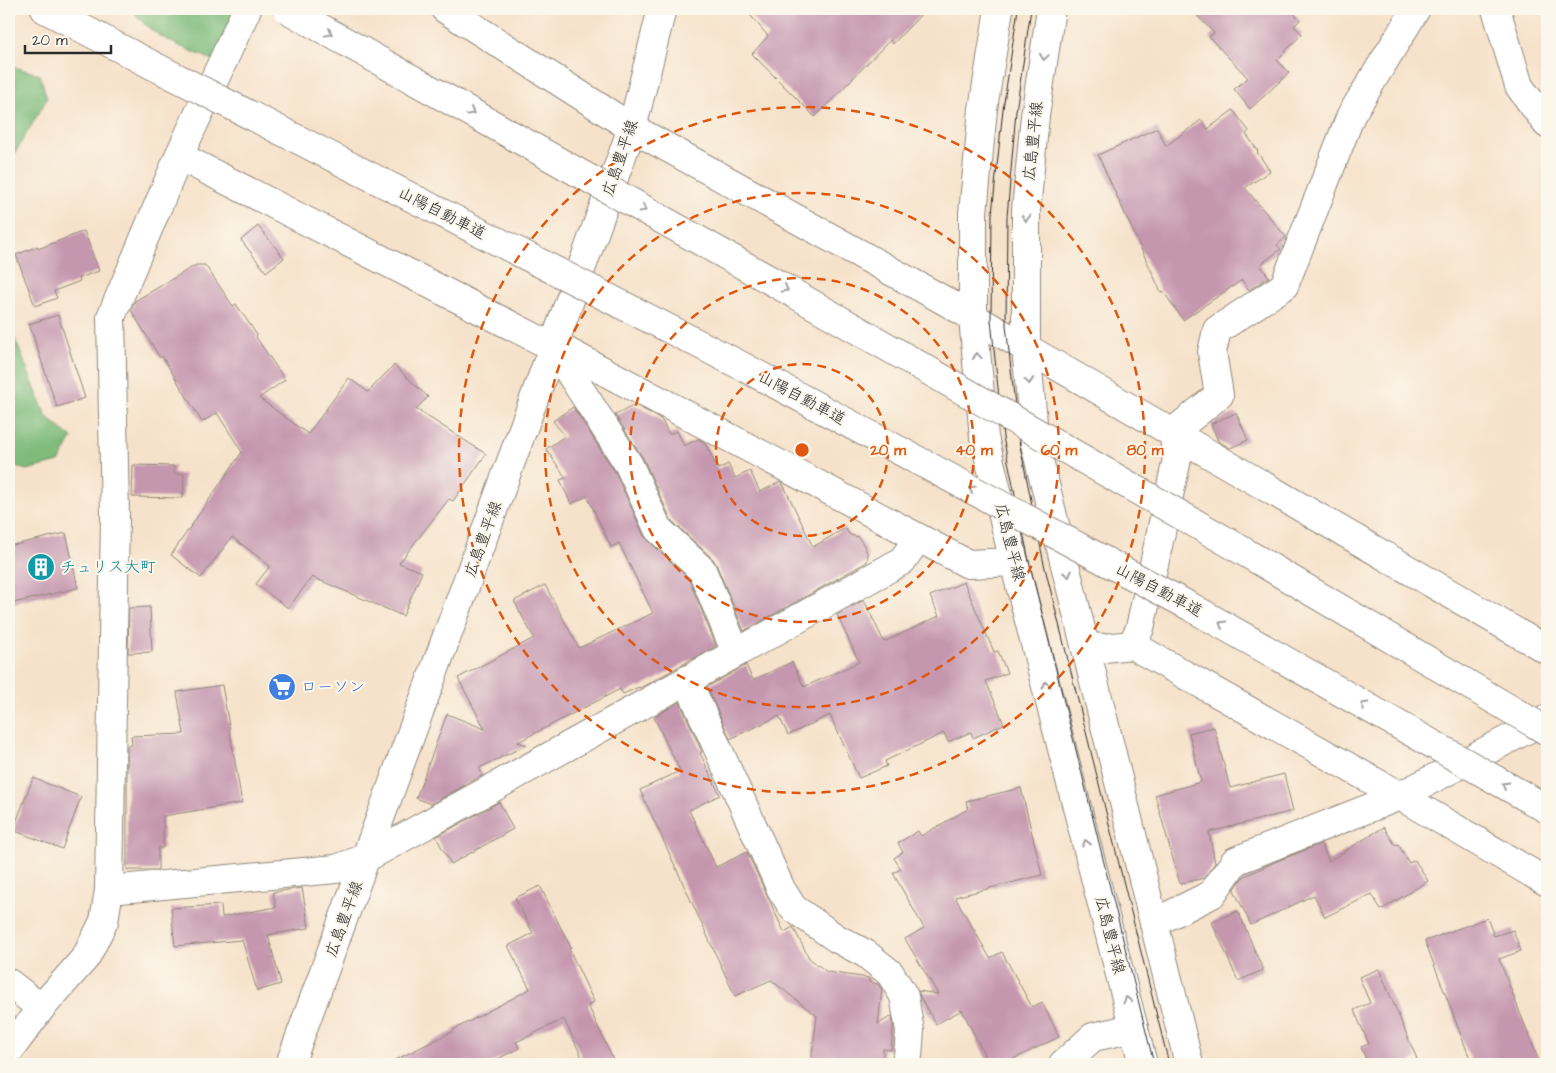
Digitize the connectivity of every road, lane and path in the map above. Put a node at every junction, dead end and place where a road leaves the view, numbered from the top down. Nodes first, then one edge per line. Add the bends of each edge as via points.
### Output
1 (45, 9) edge
2 (247, 9) edge
3 (287, 9) edge
4 (445, 9) edge
5 (662, 9) edge
6 (999, 9) edge
7 (1051, 9) edge
8 (1416, 9) edge
9 (1496, 9) edge
10 (1547, 124) edge
11 (632, 128) junction
12 (179, 156) junction
13 (973, 318) junction
14 (553, 347) junction
15 (1026, 348) junction
16 (1173, 432) junction
17 (918, 538) junction
18 (1014, 562) junction
19 (1132, 645) junction
20 (1086, 647) junction
21 (1547, 650) edge
22 (736, 652) junction
23 (687, 680) junction
24 (1547, 719) edge
25 (1547, 731) edge
26 (1400, 796) junction
27 (1547, 809) edge
28 (366, 858) junction
29 (1547, 882) edge
30 (109, 890) junction
31 (1154, 923) junction
32 (9, 983) edge
33 (41, 1008) junction
34 (1134, 1028) junction
35 (9, 1051) edge
36 (290, 1064) edge
37 (905, 1064) edge
38 (1062, 1064) edge
39 (1143, 1064) edge
40 (1189, 1064) edge

27 -> 1 main road, 山陽自動車道, bridge via 1191,606 738,364
2 - 12 main road
3 -> 25 main road, bridge via 1192,521
4 - 11 main road
5 - 11 main road, 広島豊平線
6 - 13 main road, 広島豊平線 via 983,109 973,212
7 -> 15 main road, 広島豊平線 via 1035,116 1026,210
8 - 16 main road via 1351,115 1284,286 1217,330 1212,352 1219,395
9 - 10 main road via 1519,86
11 - 13 main road
11 - 14 main road, 広島豊平線
12 - 14 main road
12 - 30 main road via 111,316 115,516
13 - 15 main road
18 -> 13 main road, 広島豊平線 via 984,437
14 - 17 main road
14 - 22 main road via 629,465 658,529 702,570
14 - 28 main road, 広島豊平線
15 - 16 main road
15 -> 20 main road, 広島豊平線 via 1035,444
16 - 19 main road via 1177,459 1140,628
16 - 21 main road
17 - 18 main road via 968,564
17 - 22 main road via 902,561
34 -> 18 main road, 広島豊平線
19 - 20 main road
19 - 26 main road
20 - 31 main road, 広島豊平線
22 - 23 main road
23 - 28 main road
23 - 37 main road via 793,908 890,973 904,996 910,1031
24 - 26 main road
26 - 29 main road
26 - 31 main road via 1235,861 1212,894
28 - 30 main road via 336,869
28 - 36 main road, 広島豊平線
30 - 33 main road via 104,920 86,957
31 - 40 main road, 広島豊平線
32 - 33 main road
33 - 35 main road
34 - 38 main road via 1093,1038
34 - 39 main road, 広島豊平線

